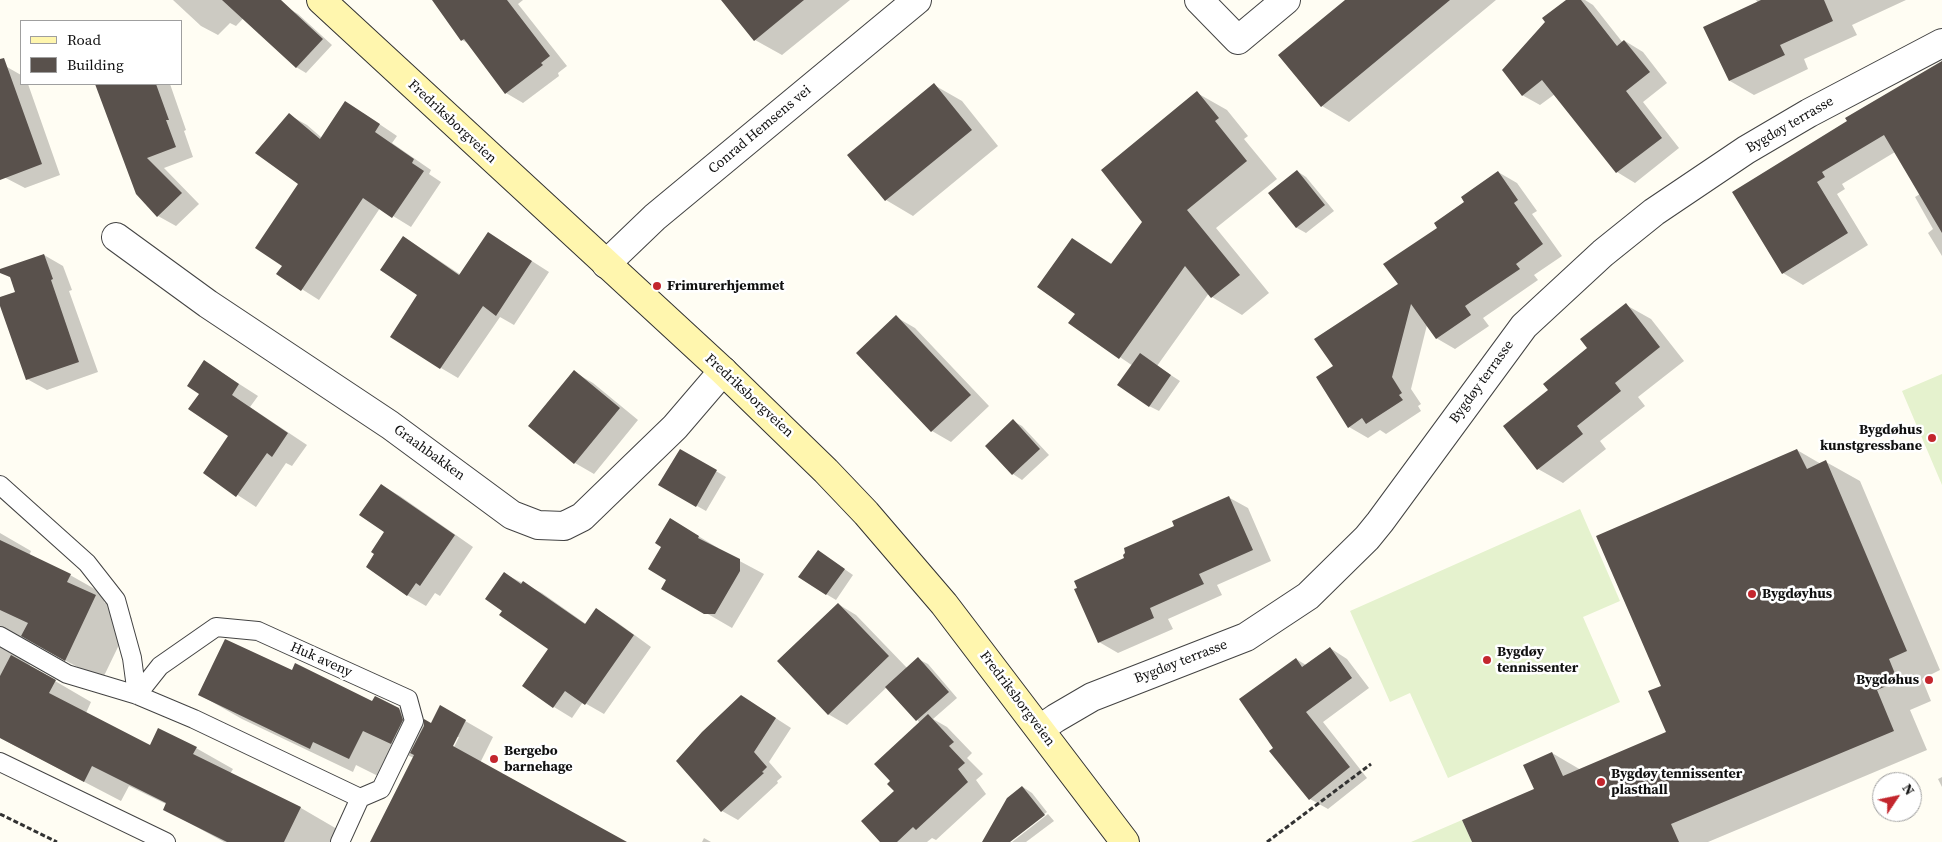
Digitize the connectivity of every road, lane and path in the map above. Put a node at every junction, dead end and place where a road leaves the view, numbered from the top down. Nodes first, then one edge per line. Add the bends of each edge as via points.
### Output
1 (321, 0) edge
2 (917, 0) edge
3 (1199, 0) edge
4 (1286, 0) edge
5 (1942, 43) edge
6 (116, 237) dead end
7 (606, 264) junction
8 (723, 371) junction
9 (0, 484) edge
10 (0, 636) edge
11 (137, 695) junction
12 (1040, 729) junction
13 (0, 762) edge
14 (1371, 764) dead end
15 (360, 798) junction
16 (0, 814) edge
17 (57, 842) edge
18 (166, 842) edge
19 (340, 842) edge
20 (1125, 842) edge
21 (1267, 842) edge

1 - 7 street, Fredriksborgveien
2 - 7 street, Conrad Hemsens vei via 655,217
3 - 4 street via 1238,40
5 - 12 street, Bygdøy terrasse via 1746,150 1654,212 1603,253 1524,326 1380,522 1308,596 1246,637 1092,698
6 - 8 street, Graahbakken via 208,304 390,425 512,515 538,526 564,526 582,517 675,427
7 - 8 street, Fredriksborgveien
8 - 12 street, Fredriksborgveien via 866,513 944,604
9 - 11 lane via 87,563 116,600 132,658
10 - 11 lane via 67,674
11 - 15 lane
11 - 15 lane, Huk aveny via 160,666 216,627 258,632 408,699 414,721 381,789
12 - 20 street, Fredriksborgveien
13 - 18 lane
14 - 21 path
15 - 19 lane
16 - 17 path

